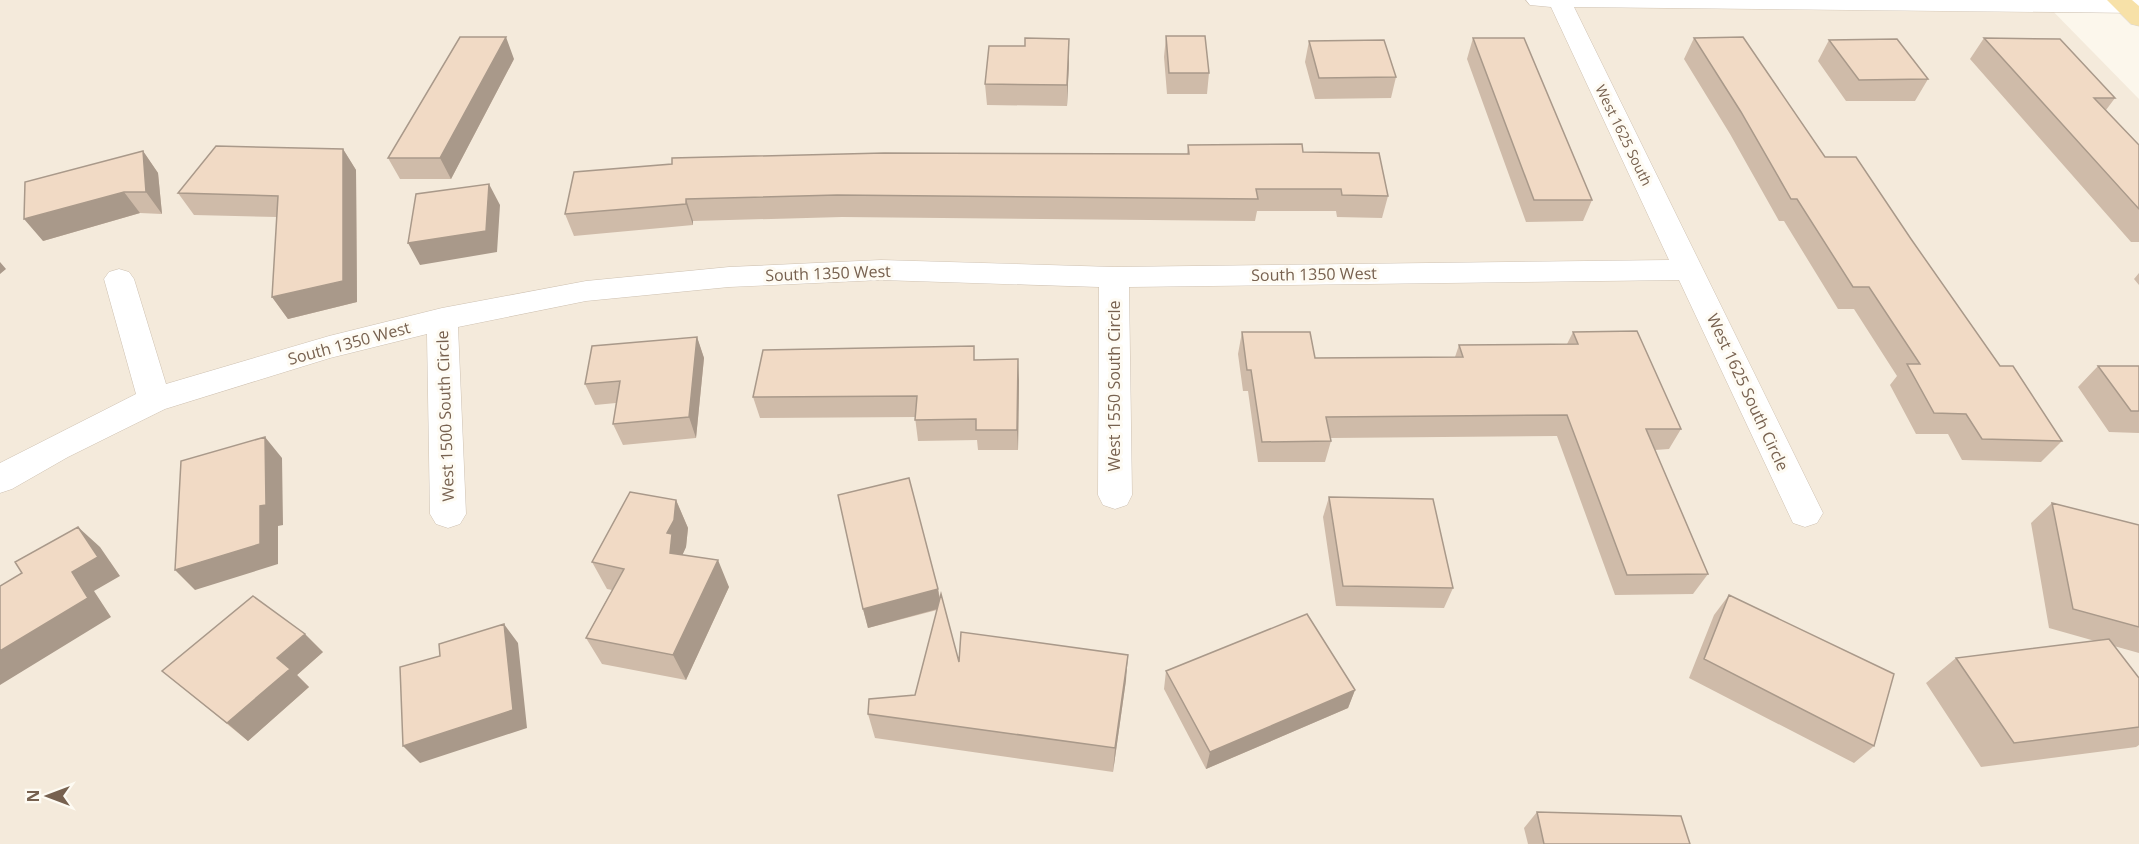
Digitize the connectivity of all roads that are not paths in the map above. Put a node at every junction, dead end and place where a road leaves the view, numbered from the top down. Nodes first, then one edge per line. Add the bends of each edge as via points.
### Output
1 (1538, 0) edge
2 (1559, 0) edge
3 (2131, 8) edge
4 (1690, 270) junction
5 (1114, 276) junction
6 (119, 279) dead end
7 (442, 319) junction
8 (154, 400) junction
9 (0, 479) edge
10 (1115, 495) dead end
11 (1805, 513) dead end
12 (448, 514) dead end

1 - 2 street
2 - 3 street
2 - 4 street, West 1625 South
4 - 5 street, South 1350 West
4 - 11 street, West 1625 South Circle
5 - 7 street, South 1350 West via 881,270 729,277 586,291
5 - 10 street, West 1550 South Circle
6 - 8 street
7 - 8 street, South 1350 West via 329,346
7 - 12 street, West 1500 South Circle
8 - 9 street, South 1350 West

